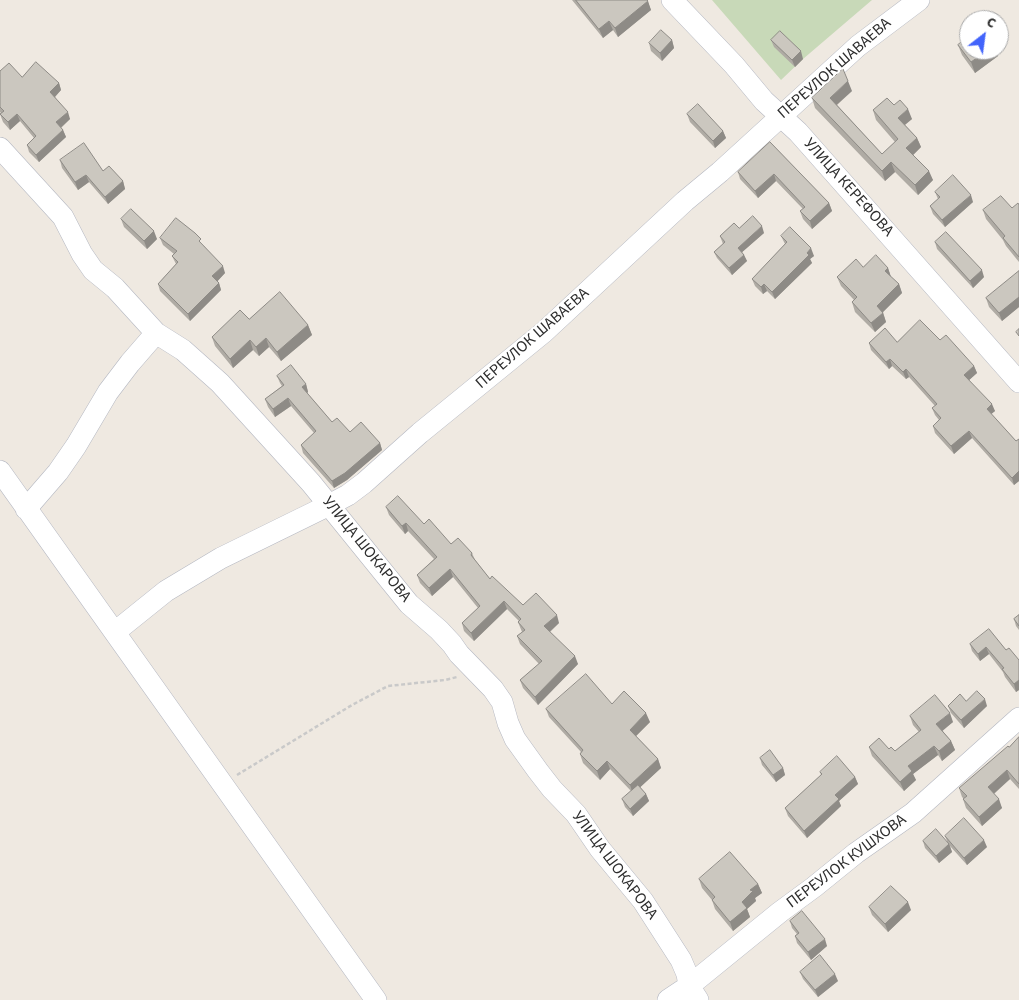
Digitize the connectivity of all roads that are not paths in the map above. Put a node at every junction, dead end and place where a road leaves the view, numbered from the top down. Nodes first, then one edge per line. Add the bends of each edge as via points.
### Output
1 (672, 0) edge
2 (919, 0) edge
3 (780, 116) junction
4 (0, 148) edge
5 (156, 333) junction
6 (1019, 382) edge
7 (0, 471) edge
8 (329, 505) junction
9 (26, 509) junction
10 (115, 632) junction
11 (1019, 718) edge
12 (694, 993) edge
13 (376, 1000) edge
14 (668, 1000) edge

1 - 3 street, УЛИЦА КЕРЕФОВА
2 - 3 street, ПЕРЕУЛОК ШАВАЕВА via 858,46
3 - 6 street, УЛИЦА КЕРЕФОВА via 798,132
3 - 8 street, ПЕРЕУЛОК ШАВАЕВА via 544,332 364,483
4 - 5 street, УЛИЦА ШОКАРОВА via 63,217 93,270 115,288
5 - 8 street, УЛИЦА ШОКАРОВА via 209,371
5 - 9 street via 108,392 58,472
7 - 9 street
8 - 10 street, ПЕРЕУЛОК ШАВАЕВА via 221,558 166,591
8 - 12 street, УЛИЦА ШОКАРОВА via 409,604 439,630 493,689 502,702 515,739 643,901 681,960
9 - 10 street
10 - 13 street
11 - 12 street, ПЕРЕУЛОК КУШХОВА via 913,813 780,912
12 - 14 street, ПЕРЕУЛОК КУШХОВА

